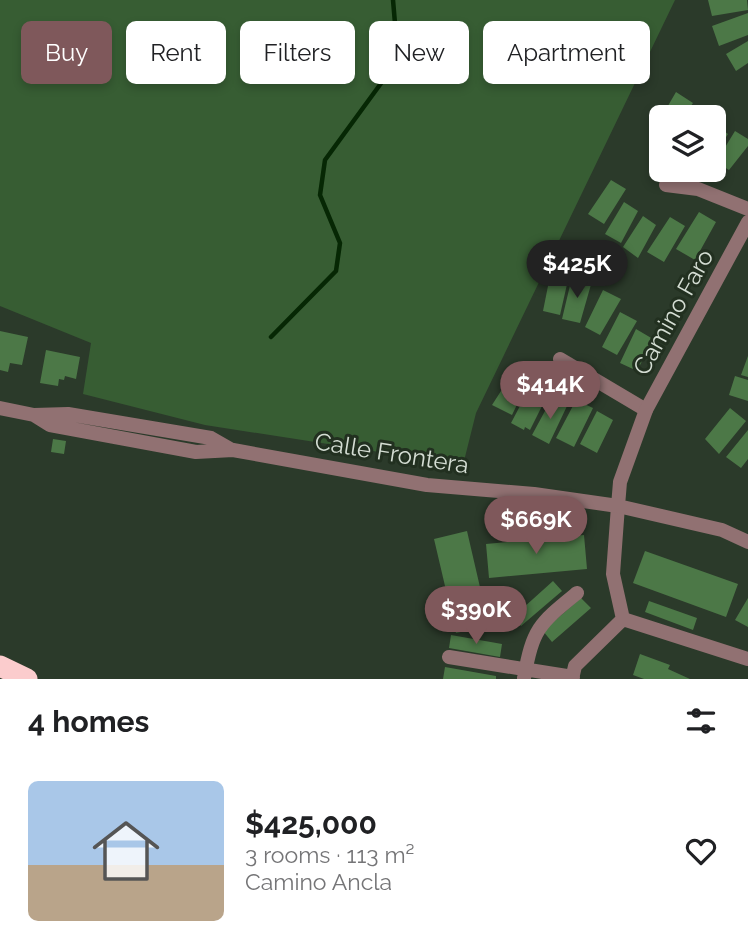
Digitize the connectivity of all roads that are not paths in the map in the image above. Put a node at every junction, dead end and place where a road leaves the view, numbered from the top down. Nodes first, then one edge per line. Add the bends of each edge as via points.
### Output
1 (666, 185) dead end
2 (748, 209) edge
3 (748, 222) edge
4 (560, 359) dead end
5 (0, 408) edge
6 (646, 410) junction
7 (618, 506) junction
8 (748, 542) edge
9 (576, 593) dead end
10 (623, 619) junction
11 (449, 657) dead end
12 (748, 659) edge
13 (0, 666) edge
14 (525, 675) edge
15 (572, 678) edge
16 (27, 679) edge

1 - 2 street via 698,189
3 - 6 street, Camino Faro
4 - 6 street
5 - 7 street, Calle Frontera via 34,415 50,425 196,452 233,450 427,485
6 - 7 street, Camino Faro via 620,482
7 - 8 street, Calle Frontera via 722,530
7 - 10 street, Camino Faro via 613,574
9 - 14 street via 539,625
10 - 12 street
10 - 15 street via 575,666
11 - 14 street
13 - 16 highway
14 - 15 street

